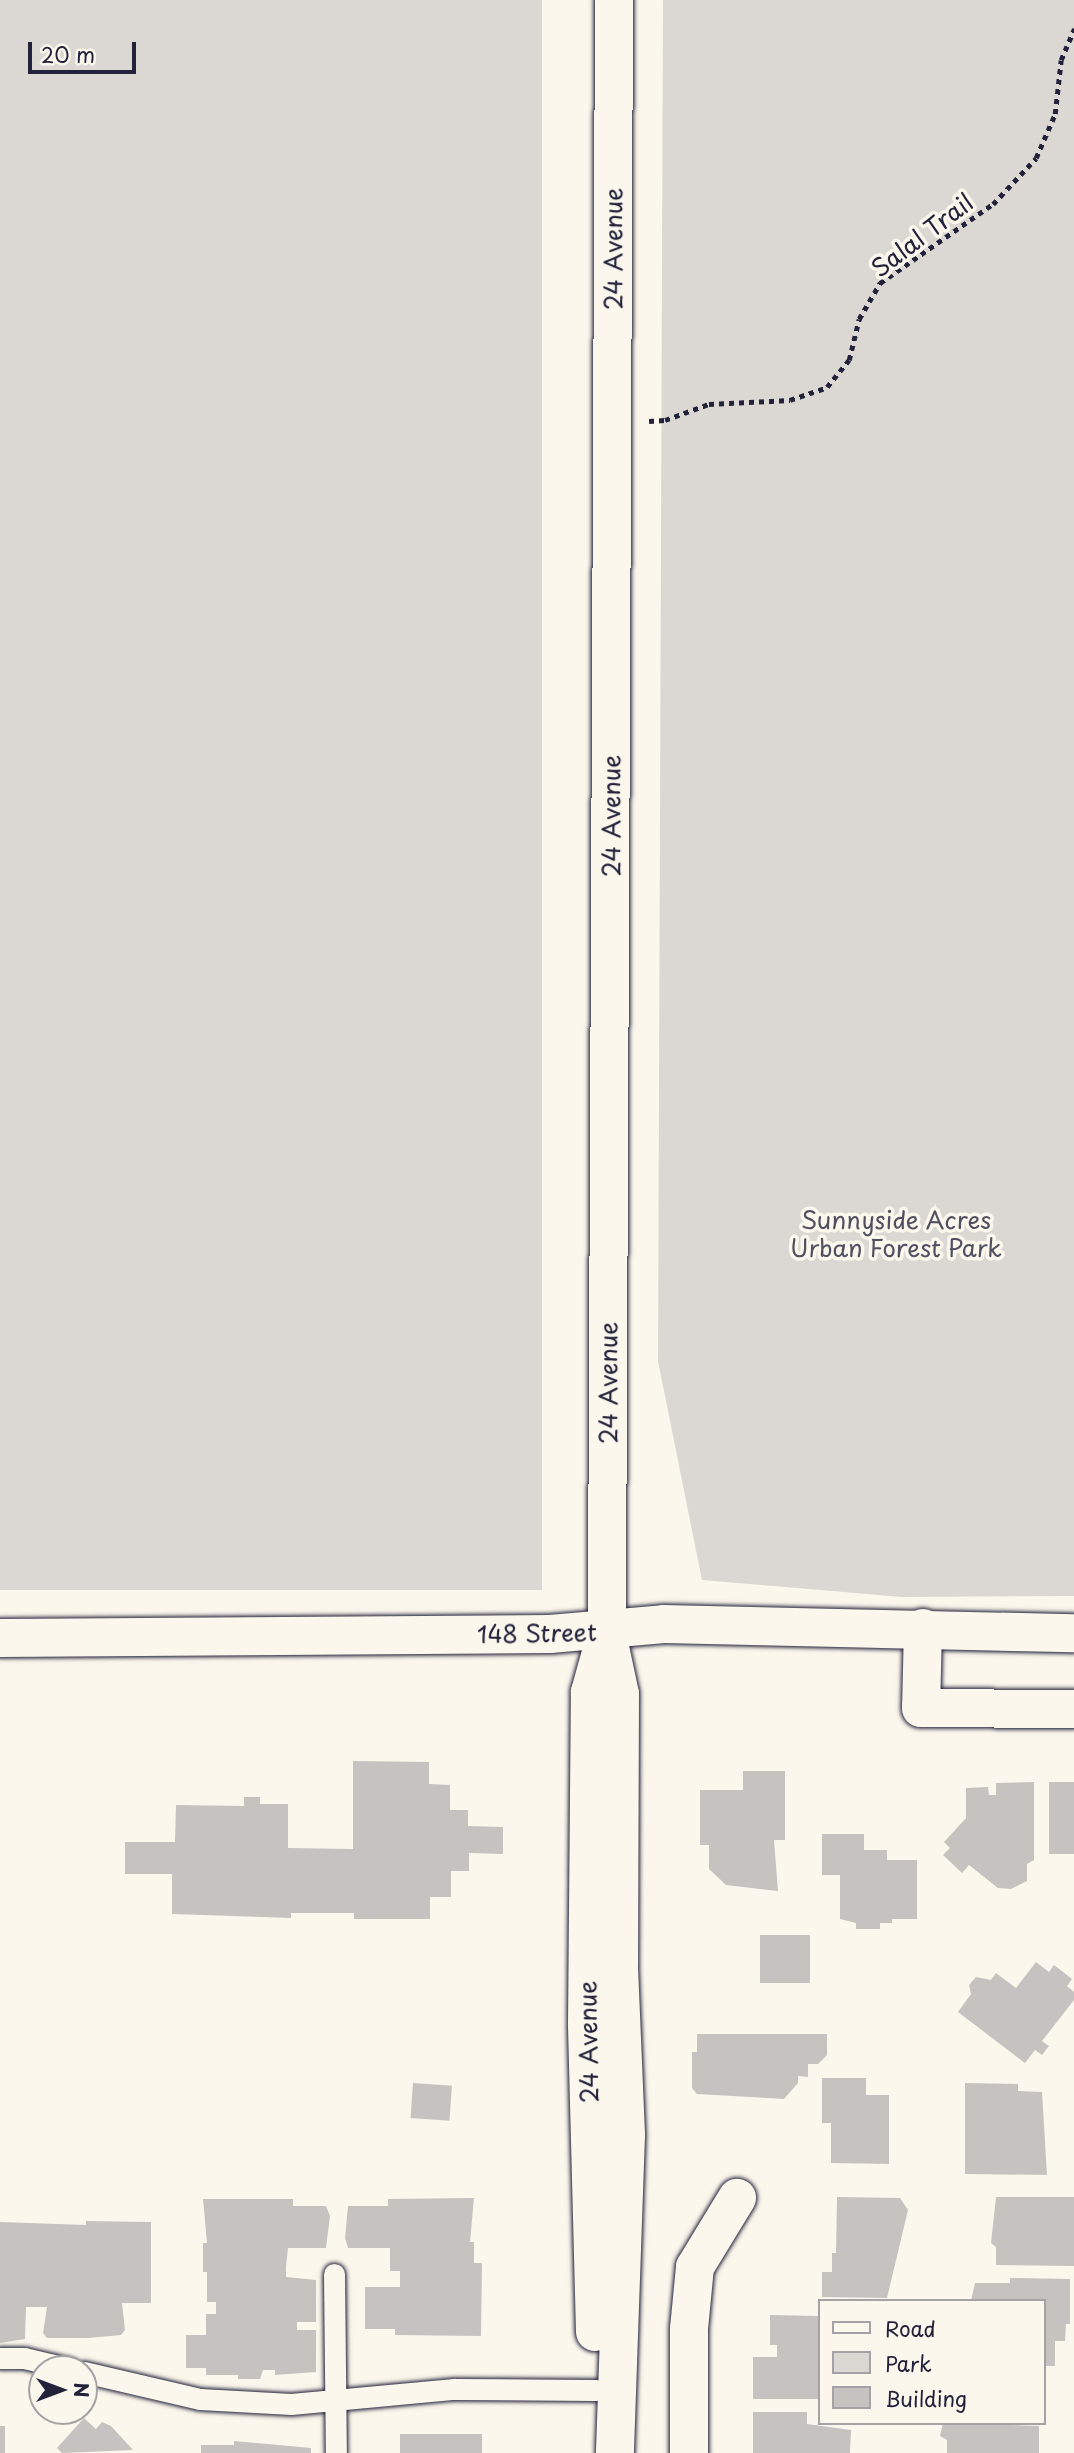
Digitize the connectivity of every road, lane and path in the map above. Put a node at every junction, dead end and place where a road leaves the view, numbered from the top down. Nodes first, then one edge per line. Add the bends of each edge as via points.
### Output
1 (614, 0) edge
2 (1074, 29) edge
3 (613, 422) junction
4 (923, 1628) junction
5 (607, 1633) junction
6 (1074, 1633) edge
7 (0, 1637) edge
8 (1074, 1709) edge
9 (737, 2198) dead end
10 (334, 2274) dead end
11 (0, 2358) edge
12 (28, 2362) edge
13 (98, 2375) edge
14 (596, 2390) junction
15 (336, 2402) junction
16 (336, 2453) edge
17 (596, 2453) edge
18 (615, 2453) edge
19 (689, 2453) edge

1 - 3 main road, 24 Avenue
2 - 3 path, Salal Trail via 1061,60 1055,114 1036,158 993,204 880,283 859,319 849,360 827,387 790,400 748,398 709,404 665,420
3 - 5 main road, 24 Avenue
4 - 5 main road, 148 Street via 664,1624
4 - 6 main road, 148 Street
4 - 8 main road via 922,1708
5 - 7 main road, 148 Street
5 - 14 main road, 24 Avenue via 590,1692 587,2024
5 - 18 main road, 24 Avenue via 620,1694 619,1967 626,2135
9 - 19 main road via 695,2267 689,2329
10 - 15 lane
11 - 12 lane
13 - 15 lane via 200,2399
14 - 15 lane via 454,2389
14 - 17 main road, 24 Avenue
15 - 16 lane

